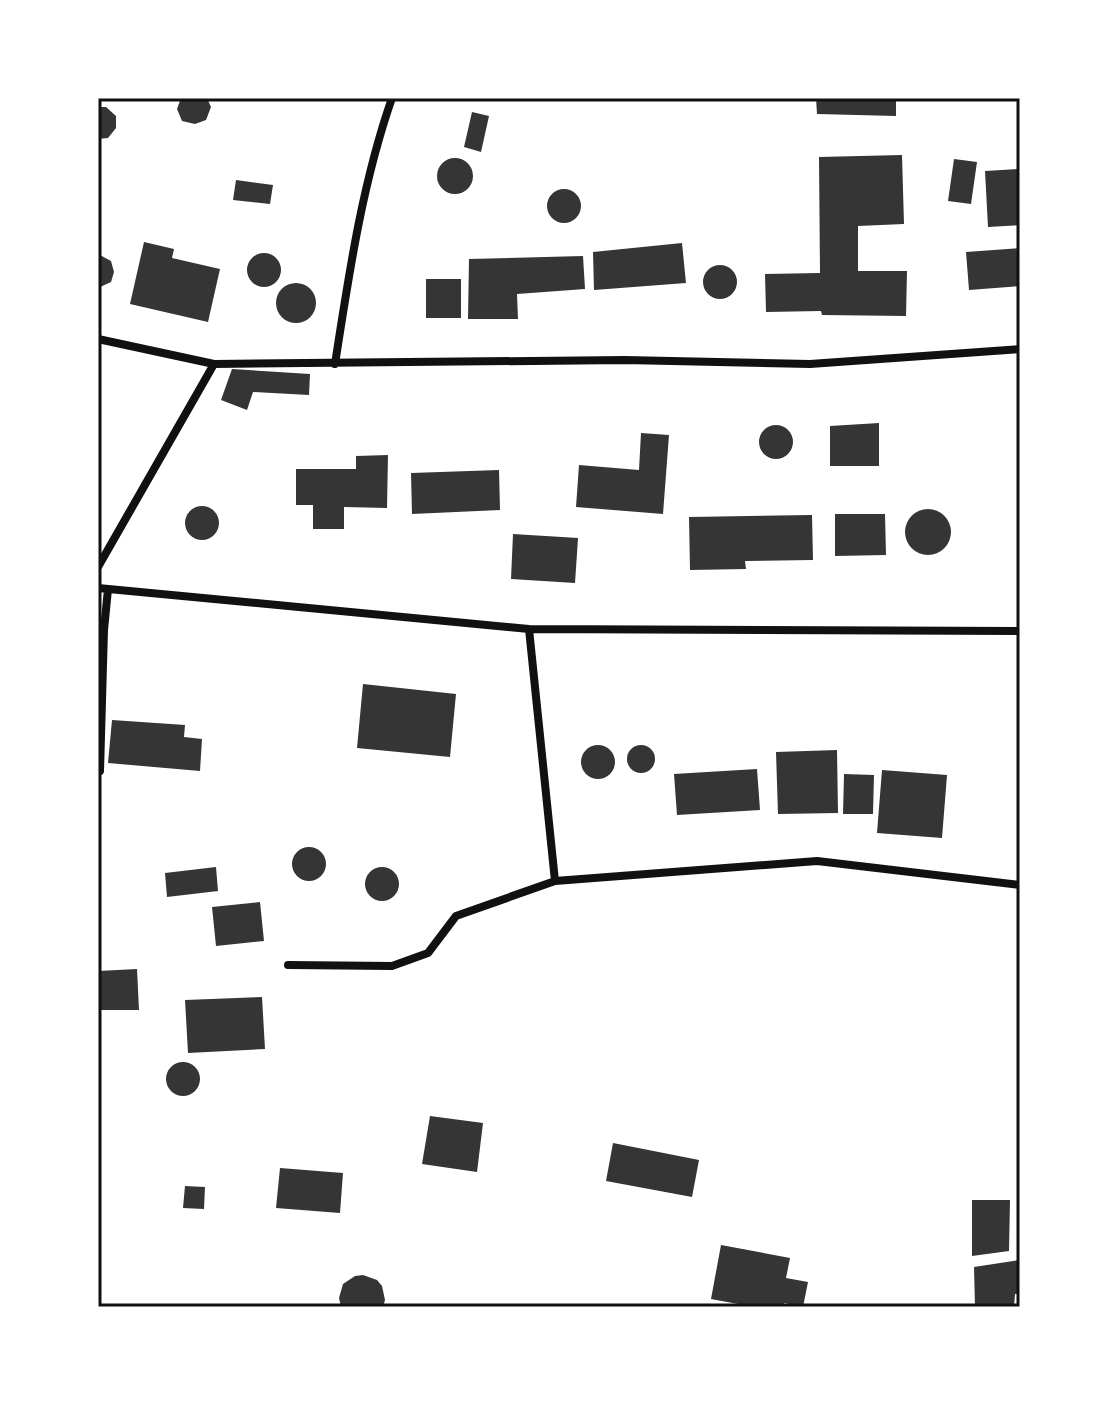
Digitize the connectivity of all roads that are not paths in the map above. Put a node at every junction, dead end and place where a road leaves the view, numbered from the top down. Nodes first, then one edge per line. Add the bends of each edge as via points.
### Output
1 (392, 98) edge
2 (98, 339) edge
3 (1020, 349) edge
4 (214, 364) junction
5 (335, 364) junction
6 (98, 567) edge
7 (98, 588) edge
8 (108, 589) junction
9 (529, 629) junction
10 (1020, 631) edge
11 (100, 771) edge
12 (555, 881) junction
13 (1020, 885) edge
14 (288, 965) dead end

1 - 5 street via 355,234
2 - 4 street
3 - 5 street via 810,364
4 - 5 street
4 - 6 street
7 - 8 street
8 - 9 street
8 - 11 street
9 - 10 street
9 - 12 street
12 - 13 street via 817,861
12 - 14 street via 456,916 428,953 392,966

